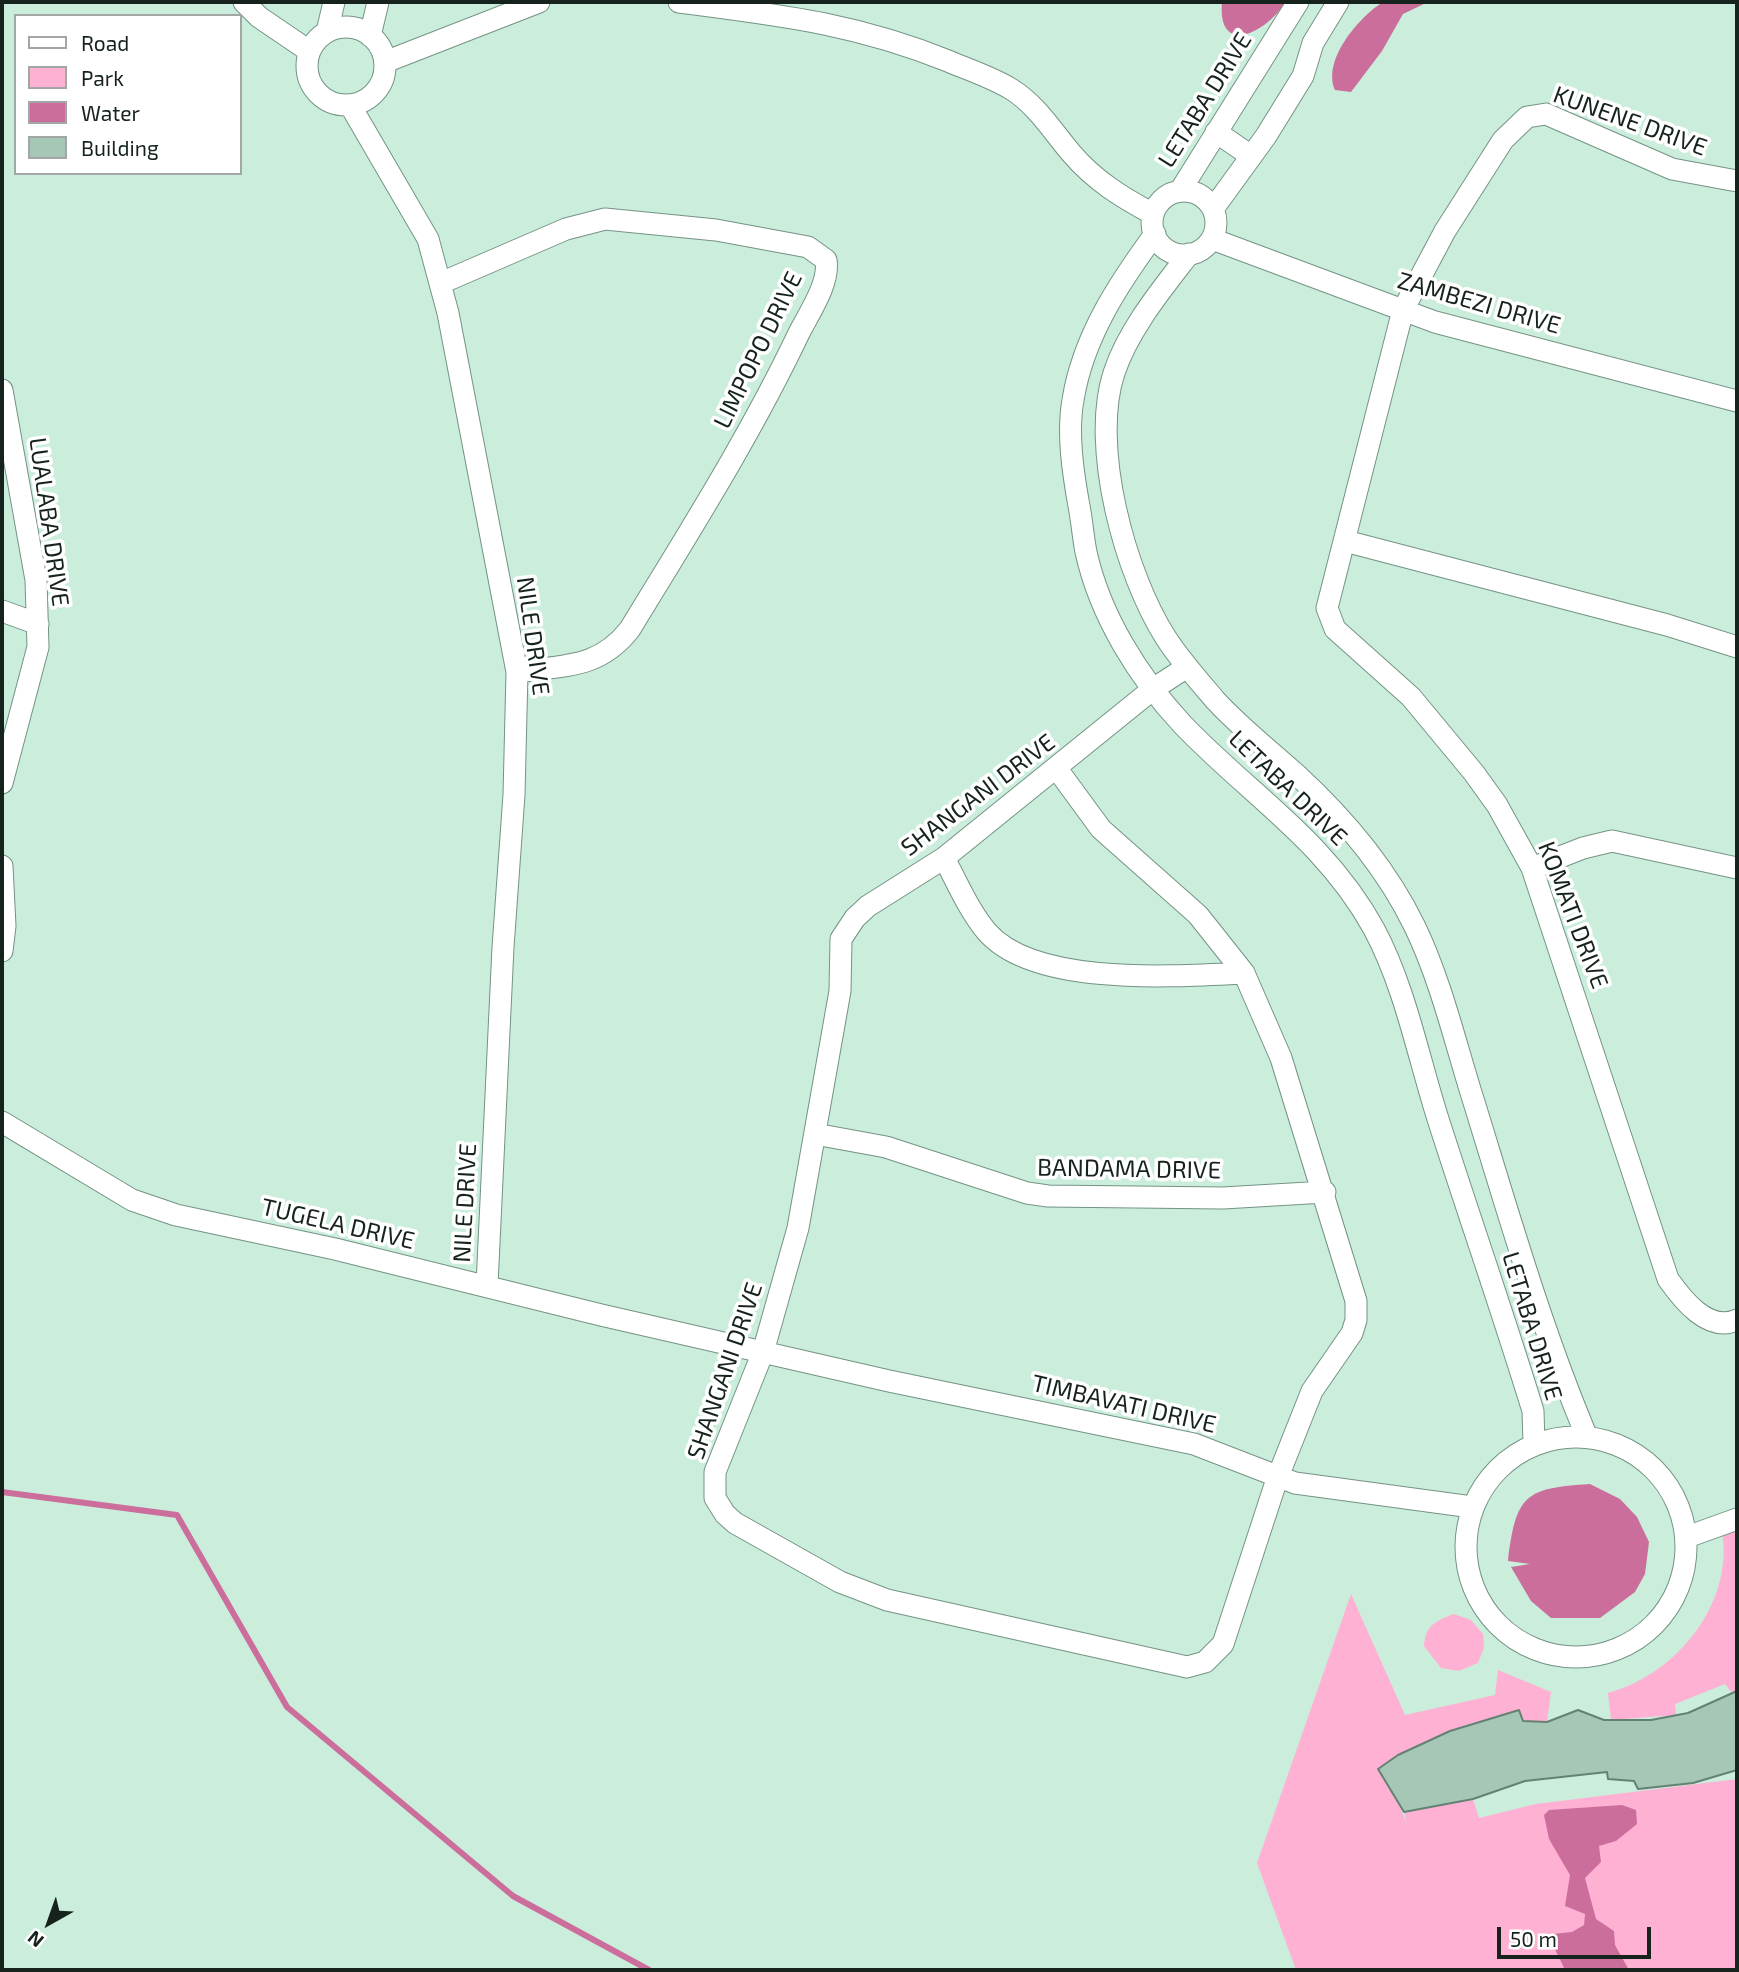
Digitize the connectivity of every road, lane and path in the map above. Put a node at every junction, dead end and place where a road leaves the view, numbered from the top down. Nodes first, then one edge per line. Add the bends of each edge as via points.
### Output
1 (244, 2) edge
2 (334, 2) edge
3 (378, 2) edge
4 (539, 2) edge
5 (679, 2) edge
6 (1298, 2) edge
7 (1307, 2) edge
8 (1334, 9) edge
9 (327, 32) junction
10 (370, 36) junction
11 (309, 51) junction
12 (385, 62) junction
13 (350, 105) junction
14 (1216, 132) junction
15 (1251, 156) junction
16 (1737, 181) edge
17 (1180, 191) junction
18 (1213, 209) junction
19 (1154, 224) junction
20 (1212, 239) junction
21 (1189, 254) junction
22 (441, 283) junction
23 (1403, 310) junction
24 (2, 390) edge
25 (1737, 401) edge
26 (1345, 541) junction
27 (2, 611) edge
28 (38, 624) junction
29 (1737, 647) edge
30 (1187, 667) junction
31 (517, 672) junction
32 (1153, 690) junction
33 (1057, 769) junction
34 (2, 783) edge
35 (944, 858) junction
36 (2, 866) edge
37 (1737, 868) edge
38 (1532, 869) junction
39 (2, 951) edge
40 (1244, 974) junction
41 (2, 1122) edge
42 (815, 1134) junction
43 (1325, 1192) junction
44 (487, 1285) junction
45 (1737, 1320) edge
46 (763, 1352) junction
47 (1587, 1437) junction
48 (1534, 1444) junction
49 (1277, 1479) junction
50 (1472, 1507) junction
51 (1737, 1519) edge
52 (1686, 1537) junction

1 - 11 street
2 - 9 street
3 - 10 street
4 - 12 street
5 - 19 street via 860,30 982,75 1033,106 1074,156
6 - 14 street, LETABA DRIVE
7 - 8 street
8 - 15 street via 1313,43 1303,76
9 - 10 street via 353,28
9 - 11 street
10 - 12 street
11 - 13 street via 307,65 315,90 325,99
12 - 13 street via 372,95
13 - 22 street, NILE DRIVE via 418,218
14 - 15 street
14 - 17 street, LETABA DRIVE
15 - 18 street
16 - 23 street, KUNENE DRIVE via 1672,169 1546,114 1527,117 1503,140 1469,191
17 - 18 street via 1199,195
17 - 19 street via 1168,195
18 - 20 street
19 - 21 street via 1158,241 1172,252
19 - 32 street, LETABA DRIVE via 1103,314 1085,354 1072,402 1073,475 1087,554 1123,646
20 - 21 street
20 - 23 street, ZAMBEZI DRIVE
21 - 30 street, LETABA DRIVE via 1123,352 1105,418 1106,458 1129,554 1153,615
22 - 31 street, NILE DRIVE
22 - 31 street, LIMPOPO DRIVE via 566,229 605,219 716,230 808,247 826,260 815,300 761,412 631,629 598,659
23 - 25 street, ZAMBEZI DRIVE
23 - 26 street, KOMATI DRIVE
24 - 28 street, LUALABA DRIVE via 36,580
26 - 29 street
26 - 38 street, KOMATI DRIVE via 1329,592 1330,620 1344,638 1411,696 1474,773
27 - 28 street
28 - 34 street, LUALABA DRIVE via 37,657
30 - 32 street, SHANGANI DRIVE
30 - 47 street, LETABA DRIVE via 1218,703 1345,822 1408,914 1447,1014 1538,1307
31 - 44 street, NILE DRIVE via 516,767
32 - 33 street, SHANGANI DRIVE
32 - 48 street, LETABA DRIVE via 1184,726 1329,861 1392,964 1532,1411
33 - 35 street, SHANGANI DRIVE
33 - 40 street, SHANGANI DRIVE via 1107,836 1198,915
35 - 40 street via 986,932 1016,952 1100,975
35 - 42 street, SHANGANI DRIVE via 868,906 841,939 839,991
36 - 39 street
37 - 38 street via 1612,842 1583,848
38 - 45 street, KOMATI DRIVE via 1668,1279 1700,1315 1715,1321
40 - 43 street, SHANGANI DRIVE via 1281,1058
41 - 44 street, TUGELA DRIVE via 144,1205
42 - 43 street, BANDAMA DRIVE via 886,1147 1048,1196 1223,1198
42 - 46 street, SHANGANI DRIVE via 798,1228
43 - 49 street, SHANGANI DRIVE via 1354,1289 1356,1320 1312,1391
44 - 46 street, TUGELA DRIVE
46 - 49 street, TIMBAVATI DRIVE via 1194,1444
46 - 49 street, SHANGANI DRIVE via 715,1472 715,1498 725,1514 750,1532 859,1591 887,1600 1161,1663 1198,1665 1223,1644
47 - 48 street via 1560,1437
47 - 52 street via 1612,1443 1654,1469 1681,1512
48 - 50 street via 1493,1474
49 - 50 street, TIMBAVATI DRIVE
50 - 52 street via 1465,1546 1471,1585 1492,1620 1523,1645 1561,1657 1601,1656 1637,1640 1666,1613 1683,1577
51 - 52 street

